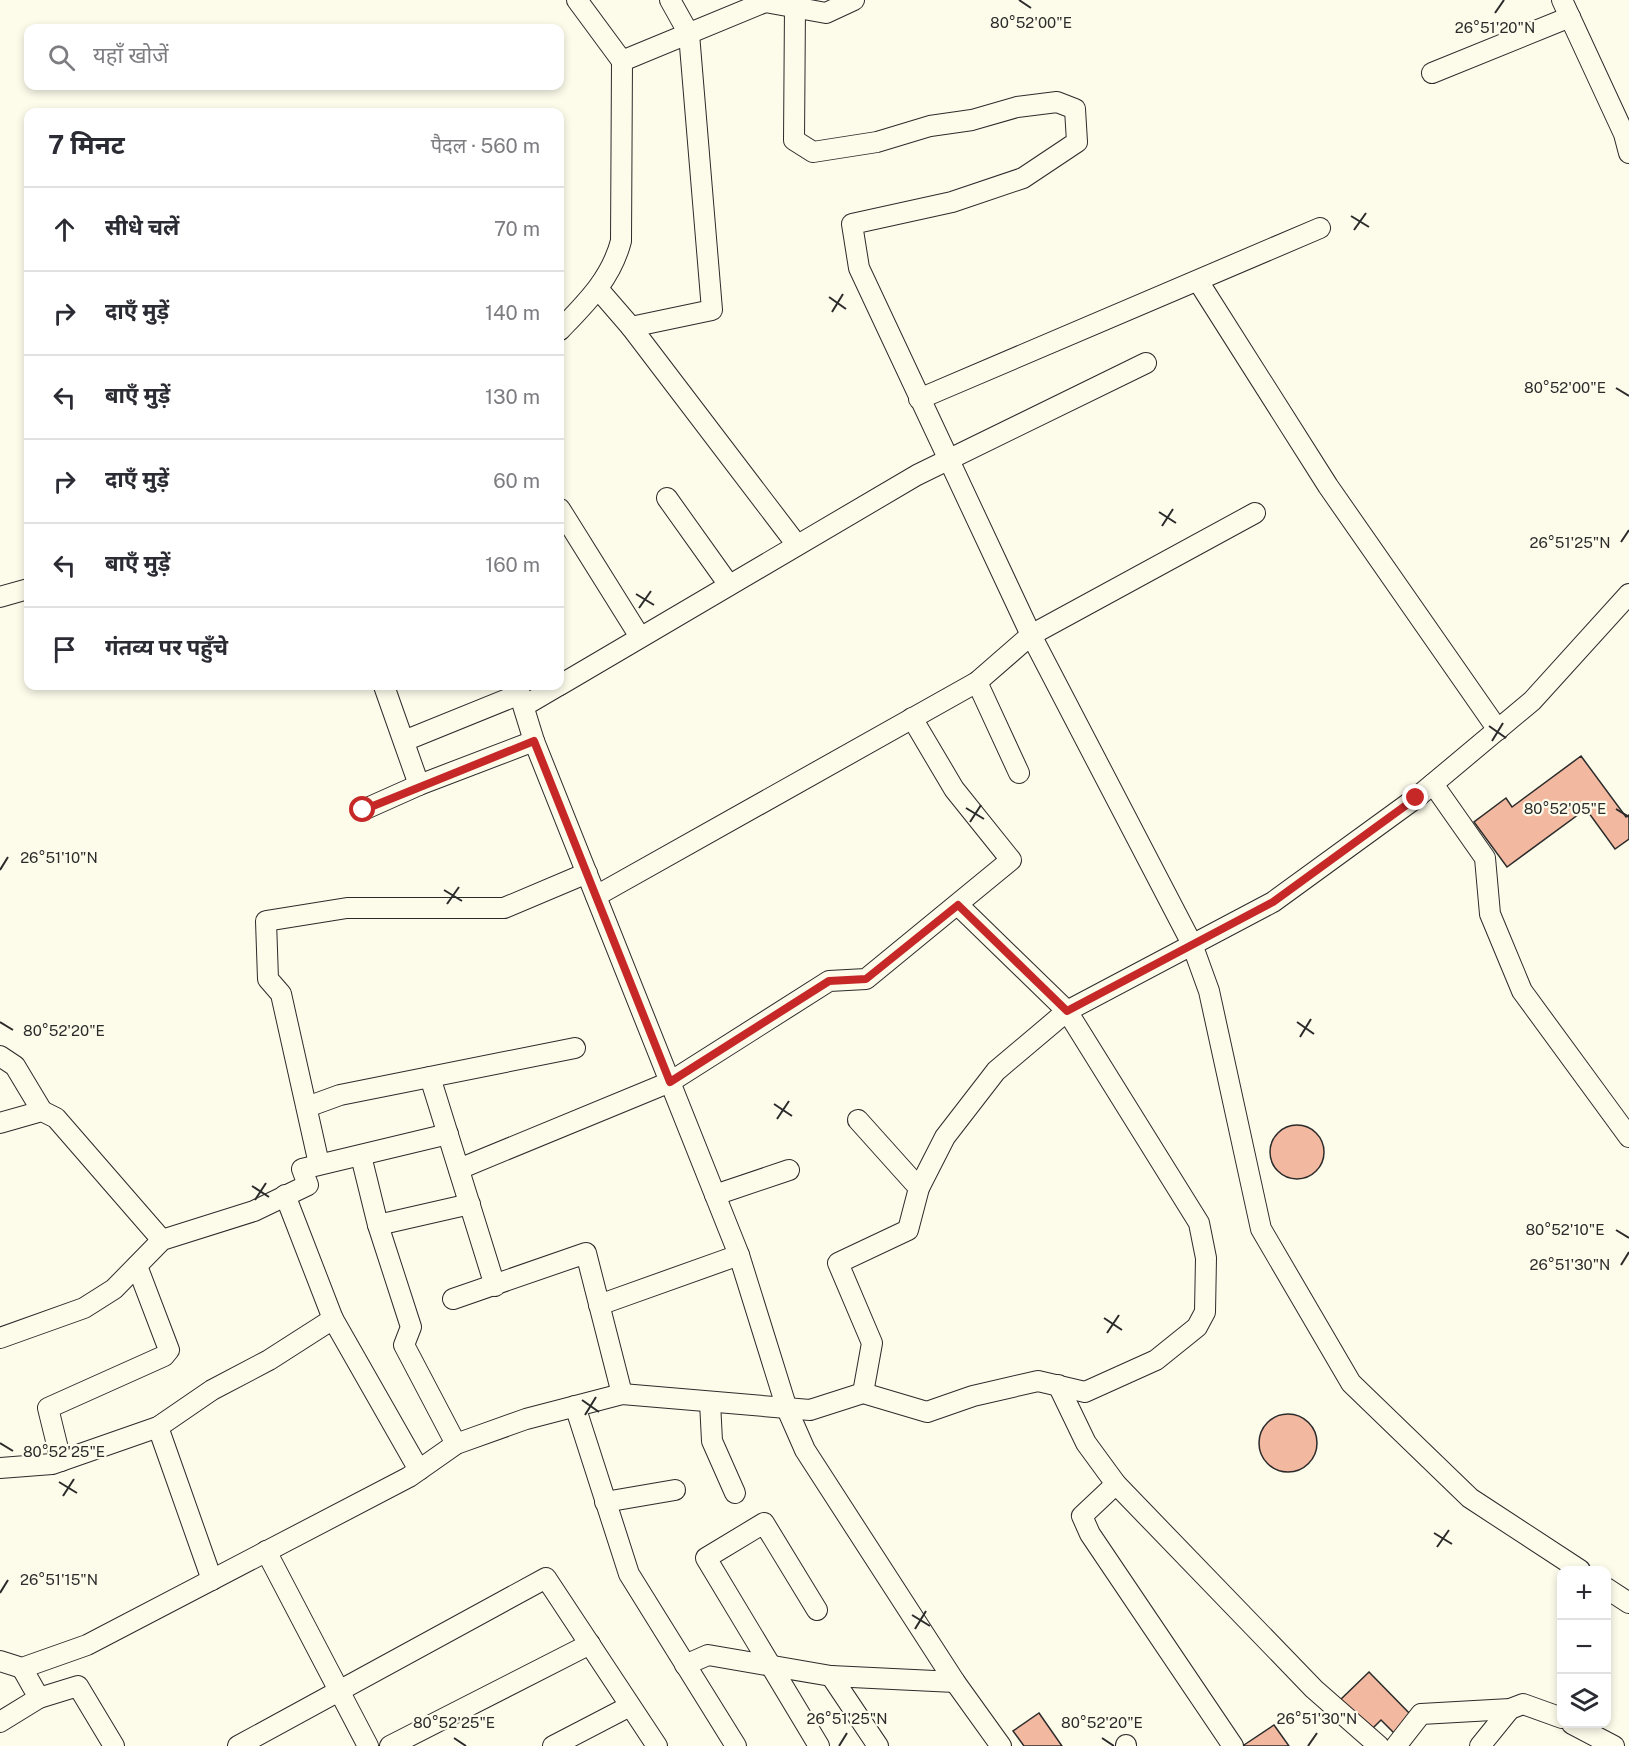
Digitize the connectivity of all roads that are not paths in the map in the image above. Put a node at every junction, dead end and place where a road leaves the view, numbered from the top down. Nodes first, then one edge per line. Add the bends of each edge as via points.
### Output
1 (577, 0) edge
2 (670, 0) edge
3 (854, 0) edge
4 (795, 7) junction
5 (1566, 8) edge
6 (689, 34) junction
7 (622, 61) junction
8 (1432, 73) dead end
9 (1629, 153) edge
10 (1320, 228) dead end
11 (1198, 281) junction
12 (599, 290) junction
13 (564, 326) edge
14 (631, 327) junction
15 (1146, 363) dead end
16 (919, 399) junction
17 (947, 460) junction
18 (667, 498) dead end
19 (1255, 513) dead end
20 (564, 515) edge
21 (797, 545) junction
22 (729, 585) junction
23 (24, 590) edge
24 (1629, 594) edge
25 (0, 597) edge
26 (1031, 635) junction
27 (640, 637) junction
28 (564, 682) edge
29 (977, 682) junction
30 (385, 690) edge
31 (540, 690) edge
32 (520, 695) edge
33 (912, 718) junction
34 (1498, 730) junction
35 (404, 741) junction
36 (534, 741) junction
37 (1019, 772) dead end
38 (1433, 784) junction
39 (419, 785) junction
40 (363, 810) dead end
41 (587, 873) junction
42 (596, 896) junction
43 (958, 905) junction
44 (1192, 944) junction
45 (1067, 1011) junction
46 (575, 1048) dead end
47 (0, 1056) edge
48 (430, 1077) junction
49 (670, 1082) junction
50 (307, 1107) junction
51 (42, 1111) junction
52 (858, 1120) dead end
53 (0, 1123) edge
54 (448, 1134) junction
55 (1629, 1137) edge
56 (361, 1156) junction
57 (319, 1164) junction
58 (459, 1169) junction
59 (789, 1170) dead end
60 (919, 1188) junction
61 (285, 1195) junction
62 (715, 1195) junction
63 (470, 1204) junction
64 (378, 1225) junction
65 (162, 1240) junction
66 (739, 1255) junction
67 (136, 1266) junction
68 (495, 1286) junction
69 (453, 1299) dead end
70 (599, 1305) junction
71 (333, 1319) junction
72 (0, 1338) edge
73 (1058, 1385) junction
74 (863, 1393) junction
75 (622, 1394) junction
76 (710, 1402) junction
77 (575, 1406) junction
78 (787, 1409) junction
79 (158, 1427) junction
80 (456, 1444) junction
81 (61, 1461) junction
82 (0, 1468) edge
83 (419, 1470) junction
84 (1116, 1484) junction
85 (675, 1490) dead end
86 (735, 1493) dead end
87 (605, 1502) junction
88 (267, 1551) junction
89 (1574, 1566) edge
90 (212, 1580) junction
91 (1611, 1591) edge
92 (1629, 1603) edge
93 (817, 1610) dead end
94 (590, 1644) junction
95 (0, 1661) edge
96 (686, 1665) junction
97 (771, 1665) junction
98 (21, 1668) junction
99 (831, 1676) junction
100 (954, 1682) junction
101 (339, 1690) junction
102 (39, 1698) junction
103 (630, 1706) junction
104 (1510, 1709) junction
105 (1557, 1716) edge
106 (0, 1722) edge
107 (1580, 1728) edge
108 (114, 1746) edge
109 (238, 1746) edge
110 (368, 1746) edge
111 (390, 1746) edge
112 (553, 1746) edge
113 (657, 1746) edge
114 (736, 1746) edge
115 (819, 1746) edge
116 (878, 1746) edge
117 (1000, 1746) edge
118 (1233, 1746) edge
119 (1379, 1746) edge
120 (1396, 1746) edge
121 (1480, 1746) edge
122 (1614, 1746) edge

1 - 7 street
2 - 6 street
3 - 4 street via 826,13
4 - 6 street via 765,2
4 - 16 street via 794,140 813,152 877,142 1017,107 1057,102 1075,109 1077,141 1023,178 952,202 852,224 859,268
5 - 8 street
5 - 9 street
6 - 7 street
6 - 14 street via 712,310
7 - 12 street via 621,241
10 - 11 street
11 - 16 street
11 - 34 street via 1328,486
12 - 13 street
12 - 14 street
14 - 21 street
15 - 17 street
16 - 17 street
17 - 21 street
17 - 26 street
18 - 22 street
19 - 26 street
20 - 27 street
21 - 22 street
22 - 27 street
23 - 25 street
24 - 34 street via 1532,701
26 - 29 street
26 - 44 street
27 - 28 street
29 - 33 street
29 - 37 street
30 - 35 street
31 - 32 street
32 - 35 street
32 - 36 street
33 - 42 street
33 - 43 street via 954,789 1011,860
34 - 38 street
35 - 39 street
36 - 39 street
36 - 41 street
38 - 44 street via 1273,902
38 - 55 street via 1485,858 1490,914 1522,991
39 - 40 street
41 - 42 street
41 - 50 street via 504,908 347,908 266,921 268,979 280,994
42 - 49 street
43 - 45 street
43 - 49 street via 866,979 829,981
44 - 45 street
44 - 89 street via 1209,991 1262,1229 1351,1383 1470,1498
45 - 60 street via 996,1071 945,1137
45 - 73 street via 1198,1224 1206,1258 1205,1312 1197,1327 1156,1360 1085,1392
46 - 48 street
47 - 51 street via 15,1066
48 - 50 street via 340,1095
48 - 54 street
49 - 58 street
49 - 62 street
50 - 57 street
51 - 53 street
51 - 65 street via 56,1118
52 - 60 street
54 - 56 street
54 - 58 street
56 - 57 street
56 - 64 street
57 - 61 street via 302,1169 308,1185
58 - 63 street
59 - 62 street
60 - 74 street via 908,1230 838,1263 872,1343
61 - 65 street via 254,1211
61 - 71 street
62 - 66 street
63 - 64 street
63 - 68 street
64 - 80 street via 411,1327 404,1345
65 - 67 street
66 - 70 street
66 - 78 street
67 - 72 street via 114,1289 84,1308
67 - 81 street via 169,1350 164,1356 48,1408
68 - 69 street
68 - 70 street via 586,1253
70 - 75 street
71 - 79 street via 212,1390
71 - 83 street
73 - 74 street via 1038,1380 927,1412
73 - 84 street via 1086,1443
74 - 78 street via 810,1410
75 - 76 street
75 - 77 street
76 - 78 street
76 - 86 street via 712,1441
77 - 80 street
77 - 87 street
78 - 100 street via 806,1449
79 - 81 street
79 - 90 street
80 - 83 street
81 - 82 street
83 - 88 street
84 - 118 street via 1082,1516 1090,1534
84 - 119 street via 1314,1689
85 - 87 street
87 - 96 street via 628,1574
88 - 90 street
88 - 101 street
90 - 98 street via 87,1645
91 - 92 street
93 - 97 street via 764,1523 706,1558
94 - 101 street via 546,1578
94 - 103 street
94 - 111 street
95 - 98 street
96 - 97 street via 708,1655
96 - 114 street
97 - 99 street
97 - 115 street
98 - 102 street
99 - 100 street
99 - 116 street
100 - 117 street
101 - 109 street
101 - 110 street
102 - 106 street
102 - 108 street via 78,1686
103 - 112 street
103 - 113 street
104 - 105 street via 1522,1704
104 - 120 street via 1421,1714
104 - 121 street
107 - 122 street

